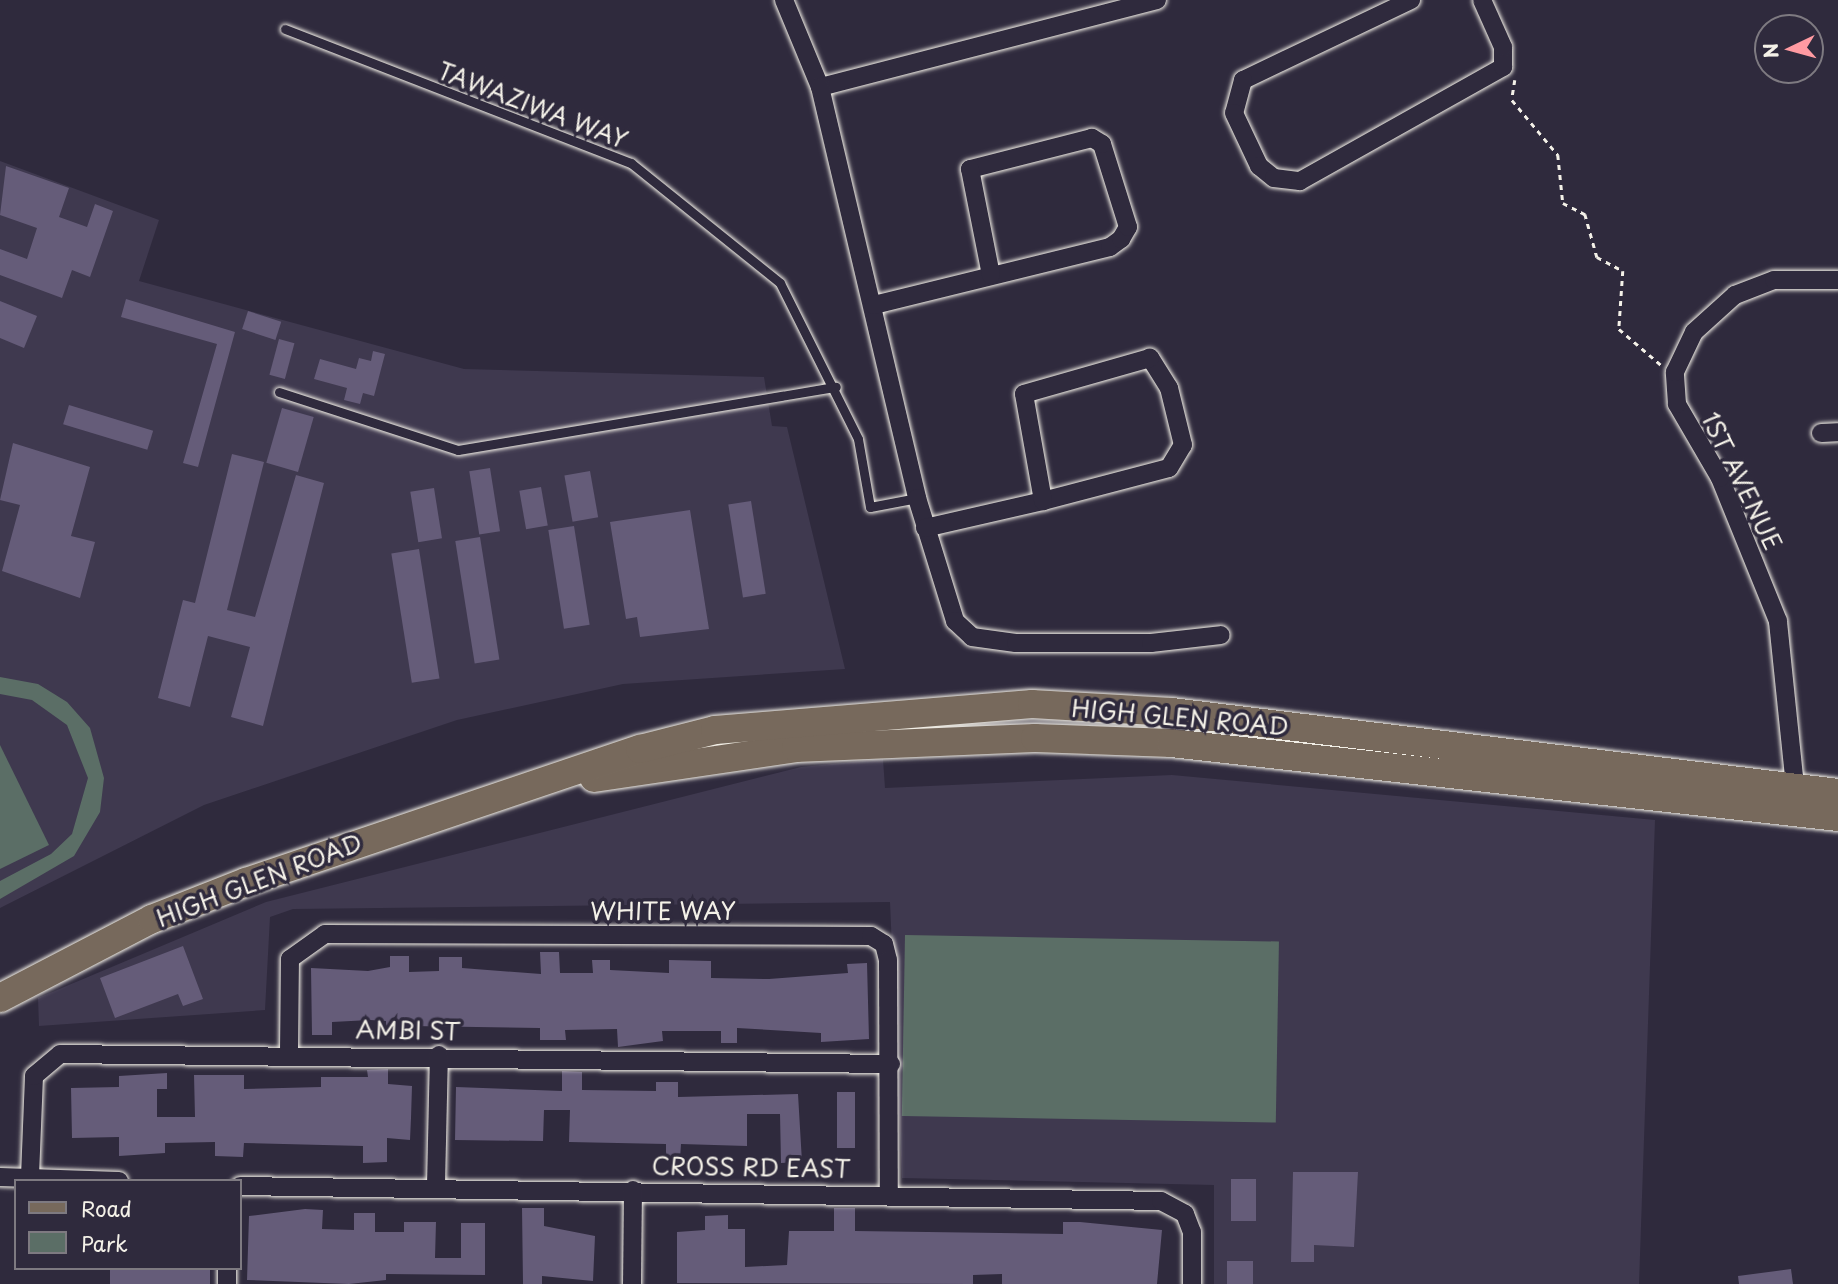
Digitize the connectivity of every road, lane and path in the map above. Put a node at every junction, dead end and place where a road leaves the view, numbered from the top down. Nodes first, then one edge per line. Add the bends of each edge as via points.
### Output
1 (784, 0) edge
2 (1157, 0) edge
3 (1411, 0) edge
4 (1482, 0) edge
5 (285, 29) dead end
6 (1503, 67) junction
7 (820, 87) junction
8 (990, 275) junction
9 (1838, 280) edge
10 (874, 306) junction
11 (1675, 372) junction
12 (836, 387) junction
13 (279, 392) dead end
14 (917, 498) junction
15 (1043, 501) junction
16 (925, 528) junction
17 (1221, 635) dead end
18 (1838, 793) edge
19 (1795, 801) junction
20 (1838, 817) edge
21 (0, 998) edge
22 (289, 1052) junction
23 (439, 1055) junction
24 (891, 1064) junction
25 (30, 1176) junction
26 (0, 1178) edge
27 (83, 1179) edge
28 (436, 1185) junction
29 (242, 1186) edge
30 (633, 1190) junction
31 (889, 1194) junction
32 (632, 1284) edge
33 (1192, 1284) edge

1 - 7 street
2 - 7 street
3 - 6 street via 1243,80 1234,113 1259,166 1274,178 1300,181
4 - 6 street via 1503,47
5 - 12 lane, TAWAZIWA WAY via 631,163 780,283
6 - 11 path via 1516,75 1511,100 1558,155 1563,203 1585,214 1597,257 1623,271 1619,330
7 - 10 street
8 - 8 street via 1121,239 1128,227 1102,144 1092,138 970,169
8 - 10 street
9 - 11 street via 1774,280 1735,295 1694,332
10 - 14 street
11 - 19 street, 1ST AVENUE via 1677,404 1720,478 1778,621
12 - 13 lane via 458,450
12 - 14 lane, TAWAZIWA WAY via 858,439 870,506
14 - 16 street
15 - 15 street via 1169,468 1178,457 1183,445 1168,388 1150,358 1024,394
15 - 16 street
16 - 17 street via 947,604 972,637 1151,643
18 - 19 main road, HIGH GLEN ROAD
19 - 20 main road, HIGH GLEN ROAD
19 - 21 main road, HIGH GLEN ROAD via 1171,743 1035,738 796,748 529,788 346,845 152,919
22 - 23 street, AMBI ST
22 - 24 street, WHITE WAY via 290,959 325,934 871,936 884,944 888,960
22 - 25 street, AMBI ST via 60,1054 34,1076
23 - 24 street, AMBI ST
23 - 28 street
24 - 31 street, WHITE WAY
25 - 26 street
25 - 27 street
28 - 29 street, CROSS RD EAST
28 - 30 street, CROSS RD EAST
30 - 31 street, CROSS RD EAST
30 - 32 street
31 - 33 street, CROSS RD EAST via 1174,1204 1192,1232

